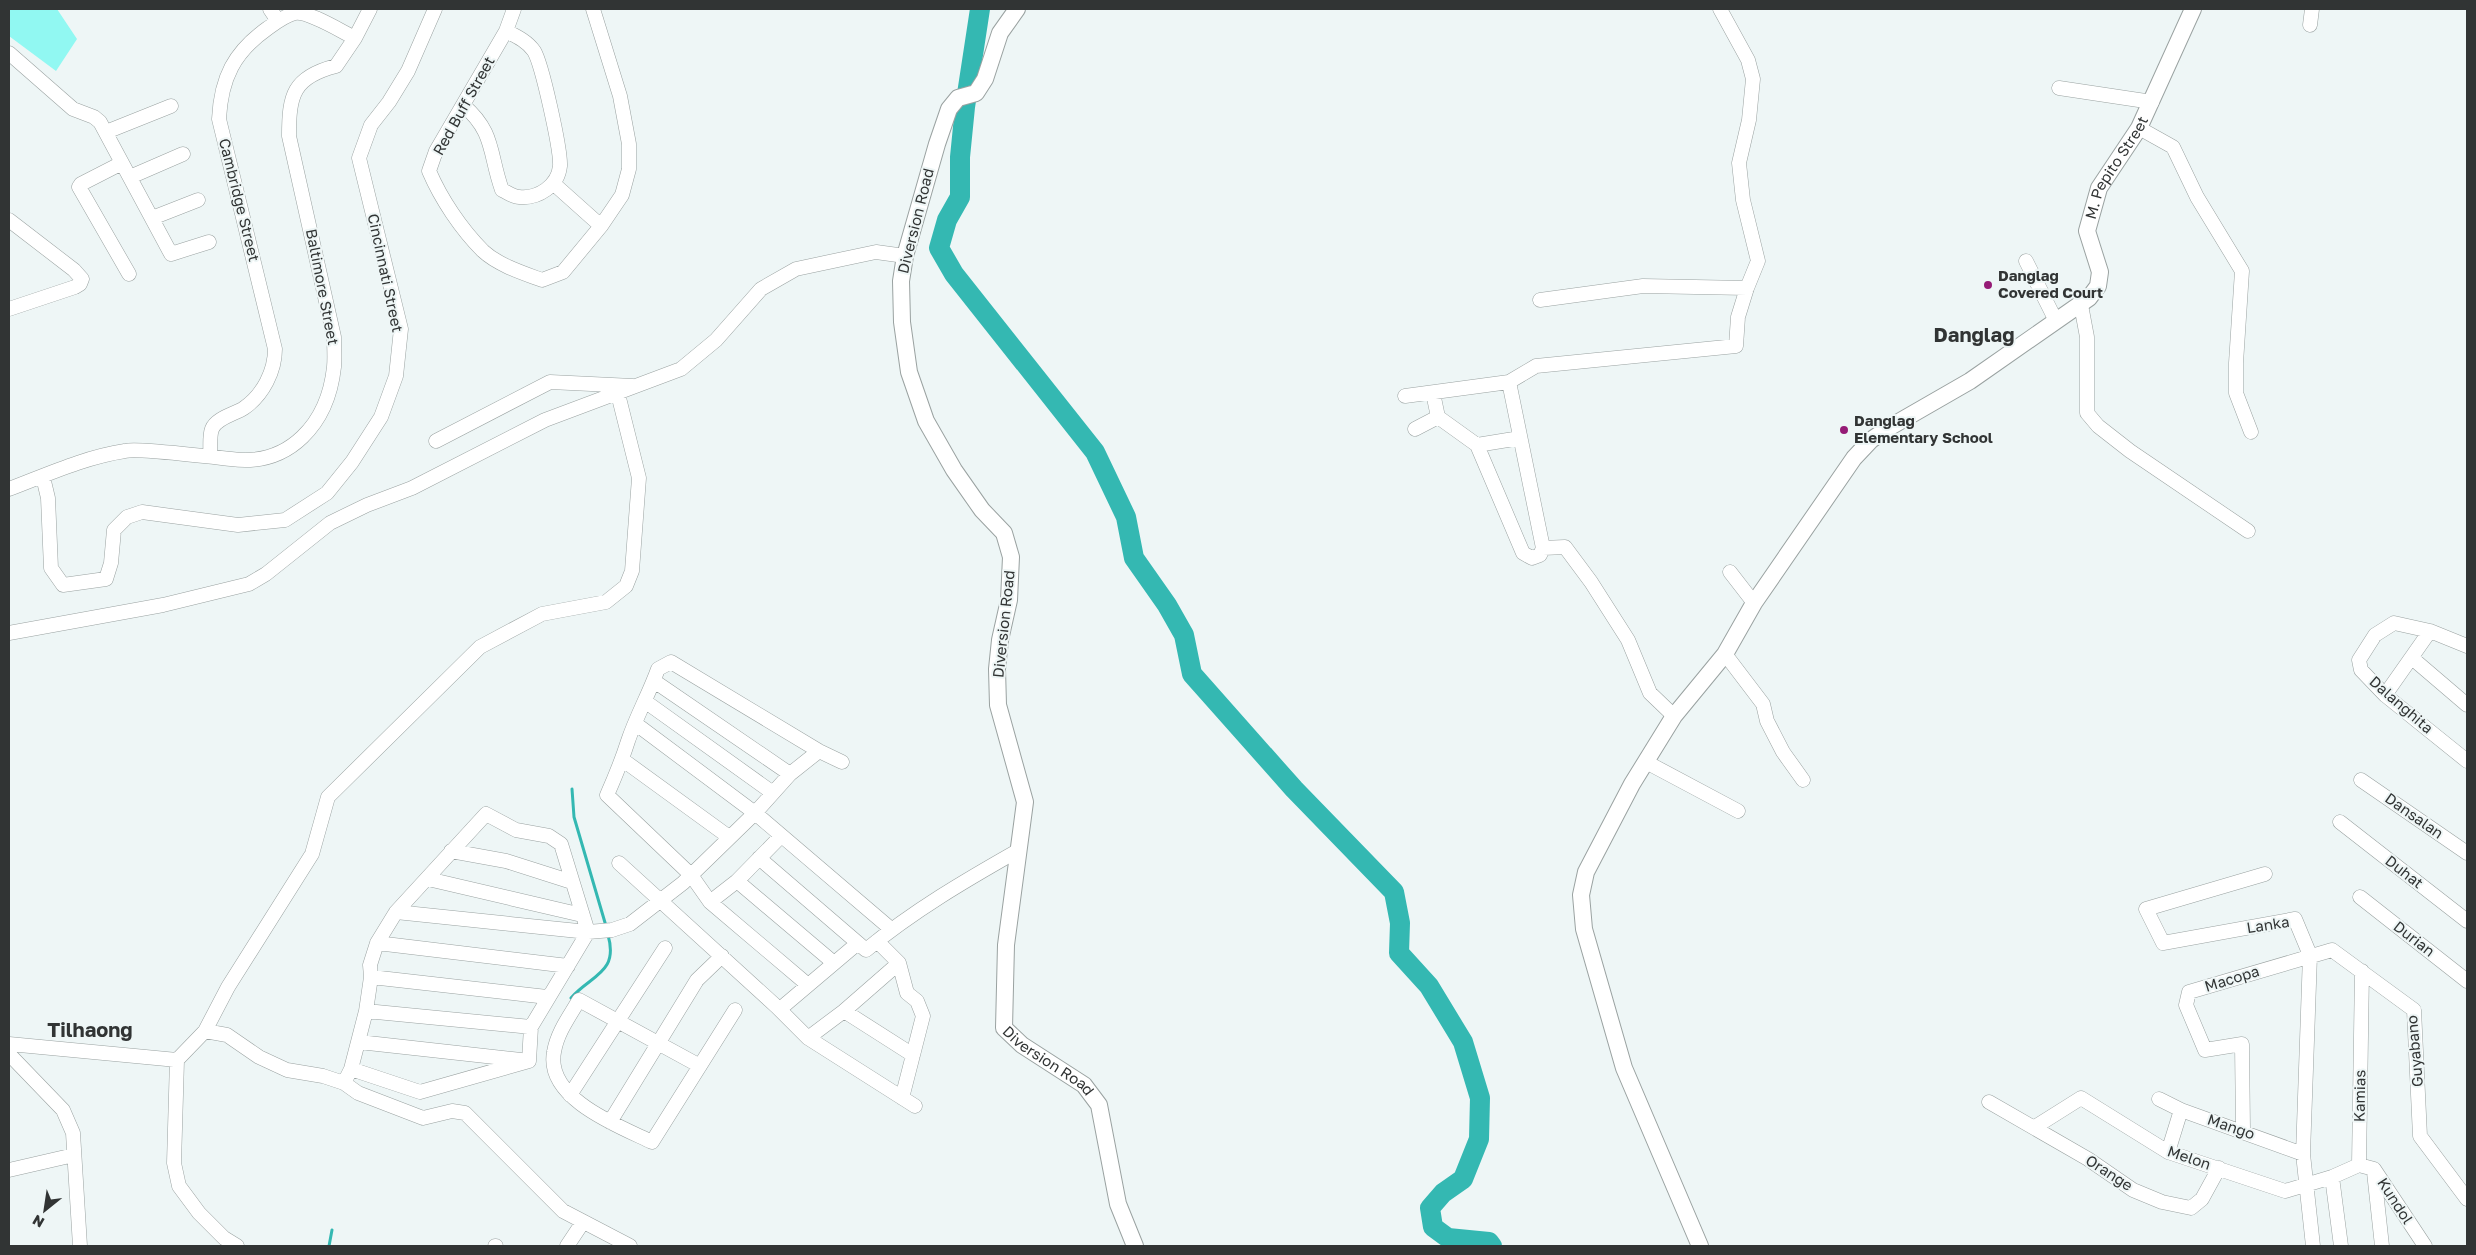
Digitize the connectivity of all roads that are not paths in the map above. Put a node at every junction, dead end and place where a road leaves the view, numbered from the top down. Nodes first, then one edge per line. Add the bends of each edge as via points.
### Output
1 (270, 9) edge
2 (370, 9) edge
3 (435, 9) edge
4 (514, 9) edge
5 (593, 9) edge
6 (1017, 9) edge
7 (1720, 9) edge
8 (2193, 9) edge
9 (2312, 9) edge
10 (278, 21) junction
11 (2310, 25) dead end
12 (506, 31) junction
13 (355, 38) junction
14 (9, 53) edge
15 (2060, 88) dead end
16 (2152, 102) junction
17 (463, 105) junction
18 (171, 106) dead end
19 (2140, 128) junction
20 (106, 132) junction
21 (182, 154) dead end
22 (122, 163) junction
23 (130, 177) junction
24 (554, 184) junction
25 (198, 200) dead end
26 (152, 218) junction
27 (9, 220) edge
28 (601, 226) junction
29 (209, 242) dead end
30 (905, 256) junction
31 (2026, 261) dead end
32 (129, 274) dead end
33 (1747, 288) junction
34 (1540, 300) dead end
35 (9, 309) edge
36 (2069, 313) junction
37 (1509, 382) junction
38 (638, 386) junction
39 (1433, 393) junction
40 (618, 394) junction
41 (1405, 396) dead end
42 (1438, 417) junction
43 (1415, 429) dead end
44 (2251, 432) dead end
45 (1520, 438) junction
46 (436, 441) dead end
47 (1477, 445) junction
48 (210, 456) junction
49 (43, 477) junction
50 (9, 489) edge
51 (2248, 530) dead end
52 (1543, 548) junction
53 (1730, 572) dead end
54 (1754, 603) junction
55 (2430, 631) junction
56 (9, 633) edge
57 (2467, 646) edge
58 (1725, 654) junction
59 (2412, 658) junction
60 (654, 681) junction
61 (2385, 695) junction
62 (646, 702) junction
63 (2467, 705) edge
64 (1674, 716) junction
65 (636, 724) junction
66 (818, 751) junction
67 (623, 760) junction
68 (2467, 761) edge
69 (842, 762) dead end
70 (1646, 762) junction
71 (790, 774) junction
72 (1803, 780) dead end
73 (2361, 780) dead end
74 (773, 793) junction
75 (1738, 811) dead end
76 (755, 813) junction
77 (2340, 822) dead end
78 (781, 836) junction
79 (729, 837) junction
80 (1020, 850) junction
81 (451, 851) junction
82 (2467, 853) edge
83 (759, 858) junction
84 (619, 863) dead end
85 (2265, 874) dead end
86 (692, 875) junction
87 (428, 879) junction
88 (737, 881) junction
89 (572, 882) junction
90 (2360, 897) dead end
91 (660, 900) junction
92 (710, 902) junction
93 (396, 912) junction
94 (582, 915) junction
95 (2467, 921) edge
96 (891, 929) junction
97 (588, 932) junction
98 (877, 941) junction
99 (377, 943) junction
100 (858, 943) junction
101 (665, 948) dead end
102 (2310, 955) junction
103 (722, 956) junction
104 (834, 963) junction
105 (900, 963) junction
106 (568, 966) junction
107 (2362, 971) junction
108 (371, 977) junction
109 (2467, 981) edge
110 (808, 985) junction
111 (547, 997) junction
112 (780, 1009) junction
113 (735, 1010) dead end
114 (366, 1011) junction
115 (844, 1011) junction
116 (618, 1021) junction
117 (531, 1027) junction
118 (206, 1031) junction
119 (808, 1038) junction
120 (358, 1042) junction
121 (659, 1043) junction
122 (9, 1044) edge
123 (9, 1054) edge
124 (913, 1055) junction
125 (177, 1060) junction
126 (529, 1061) junction
127 (700, 1066) junction
128 (351, 1069) junction
129 (344, 1082) junction
130 (570, 1094) junction
131 (902, 1098) junction
132 (2159, 1099) dead end
133 (1989, 1102) dead end
134 (916, 1106) dead end
135 (2181, 1110) junction
136 (610, 1122) junction
137 (2035, 1128) junction
138 (2243, 1130) junction
139 (2168, 1152) junction
140 (2303, 1154) junction
141 (74, 1155) junction
142 (2359, 1165) junction
143 (2218, 1168) junction
144 (2374, 1169) junction
145 (9, 1170) edge
146 (2332, 1177) junction
147 (2307, 1183) junction
148 (2467, 1199) edge
149 (583, 1222) junction
150 (80, 1246) edge
151 (237, 1246) edge
152 (567, 1246) edge
153 (630, 1246) edge
154 (1135, 1246) edge
155 (1700, 1246) edge
156 (2313, 1246) edge
157 (2341, 1246) edge
158 (2382, 1246) edge
159 (2425, 1246) edge

1 - 10 street
2 - 13 street, Baltimore Street
3 - 49 street, Cincinnati Street via 408,71 371,125 359,158 400,329 396,376 381,417 328,493 285,520 238,525 142,512 127,517 114,530 112,564 106,579 63,585 50,568 48,498
4 - 12 street, Red Buff Street
5 - 28 street, Red Buff Street via 620,96 629,144 629,169 622,195
6 - 30 street, Diversion Road via 1000,34 985,80 969,95 958,98 949,109
7 - 33 street via 1748,60 1753,79 1749,120 1739,163 1743,200 1758,254 1757,268
8 - 16 street, M. Pepito Street
9 - 11 street
10 - 13 street, Cambridge Street via 295,13
10 - 48 street, Cambridge Street via 251,40 229,69 220,94 219,119 266,308 275,362 261,390 245,407 217,422 212,429
12 - 17 street, Red Buff Street
12 - 24 street via 522,39 534,51 558,148 560,166
13 - 48 street, Baltimore Street via 336,66 303,80 289,109 289,136 334,337 334,368 326,404 314,425 294,446 266,458 233,460
14 - 20 street via 73,109 97,119
15 - 16 street
16 - 19 street, M. Pepito Street
17 - 24 street via 477,117 491,142 502,190 517,198 547,190
17 - 28 street, Red Buff Street via 436,152 430,171 441,198 484,252 517,271 542,280 562,272
18 - 20 street
19 - 36 street, M. Pepito Street via 2099,188 2087,230 2100,272 2098,286
19 - 44 street via 2173,147 2197,197 2240,265 2236,393
20 - 22 street
21 - 23 street
22 - 23 street
22 - 32 street via 79,187
23 - 26 street
24 - 28 street
25 - 26 street
26 - 29 street via 171,254
27 - 35 street via 82,279 75,287
30 - 38 street via 876,252 796,269 761,289 716,340 681,369
30 - 80 street, Diversion Road via 901,281 902,322 908,372 926,421 954,470 982,510 1004,534 1011,557 1009,600 996,669 998,705 1025,802
31 - 36 street
33 - 34 street via 1643,286
33 - 37 street via 1738,317 1736,346 1536,366
36 - 51 street via 2088,337 2087,413 2130,451
36 - 54 street, M. Pepito Street via 1970,381 1871,440 1854,458
37 - 39 street
37 - 45 street
38 - 40 street
38 - 46 street via 550,382
39 - 41 street
39 - 42 street
40 - 56 street via 545,420 412,488 330,523 249,584 163,605
40 - 118 street via 639,478 632,571 626,586 606,602 542,614 480,647 328,797 312,854 228,987
42 - 43 street
42 - 47 street
45 - 47 street
45 - 52 street
47 - 52 street via 1523,553 1532,558 1540,555
48 - 49 street, Baltimore Street via 126,450
49 - 50 street, Baltimore Street
52 - 64 street via 1565,547 1628,640 1650,693
53 - 54 street
54 - 58 street, M. Pepito Street
55 - 57 street
55 - 59 street
55 - 61 street, Dalanghita via 2394,623 2375,635 2359,660 2361,670
58 - 64 street, M. Pepito Street
58 - 72 street via 1763,704 1767,721 1783,752
59 - 61 street
59 - 63 street
60 - 62 street
60 - 66 street via 658,669 671,662
60 - 71 street
61 - 68 street, Dalanghita
62 - 65 street
62 - 74 street
64 - 70 street, M. Pepito Street
65 - 67 street
65 - 76 street
66 - 69 street
66 - 71 street
67 - 79 street
67 - 86 street via 607,795
70 - 75 street
70 - 155 street, M. Pepito Street via 1586,872 1580,895 1601,991 1629,1083
71 - 74 street
73 - 82 street, Dansalan
74 - 76 street
76 - 78 street
76 - 79 street
77 - 95 street, Duhat
78 - 83 street
78 - 96 street
79 - 86 street
80 - 96 street
80 - 154 street, Diversion Road via 1006,945 1004,1028 1022,1045 1084,1085 1099,1105 1118,1204
81 - 87 street
81 - 89 street via 506,861
81 - 89 street via 486,814 516,830 549,836 561,844
83 - 88 street
83 - 100 street
84 - 91 street
85 - 102 street, Lanka via 2146,909 2163,943 2295,919
86 - 91 street
86 - 92 street
87 - 93 street
87 - 94 street
88 - 92 street
88 - 104 street
89 - 94 street
90 - 109 street, Durian
91 - 97 street via 630,924 607,932
91 - 103 street
92 - 110 street
93 - 97 street
93 - 99 street
94 - 97 street
96 - 98 street
97 - 106 street
98 - 100 street via 866,950
98 - 105 street
99 - 106 street
99 - 108 street via 370,964
100 - 104 street
101 - 116 street
102 - 107 street, Guyabano via 2332,950
102 - 138 street, Macopa via 2189,992 2186,1004 2205,1050 2242,1044
102 - 140 street, Lanka
103 - 112 street
103 - 121 street via 697,980
104 - 110 street
105 - 115 street
105 - 124 street via 907,994 917,1001 923,1016
106 - 111 street
107 - 142 street, Kamias
107 - 148 street, Guyabano via 2414,1010 2420,1136
108 - 111 street
108 - 114 street
110 - 112 street
111 - 117 street
112 - 119 street
113 - 127 street
114 - 117 street
114 - 120 street
115 - 119 street
115 - 124 street
116 - 121 street
116 - 130 street
116 - 130 street via 579,1000 562,1028 553,1054 556,1074
117 - 126 street
118 - 125 street
118 - 129 street via 227,1035 259,1057 286,1070
119 - 131 street
120 - 126 street
120 - 128 street
121 - 127 street
121 - 136 street
122 - 125 street
123 - 141 street via 63,1110 73,1133
124 - 131 street
125 - 151 street via 174,1163 179,1186 199,1213
126 - 128 street via 420,1092
127 - 136 street via 652,1142
128 - 129 street
129 - 149 street via 358,1093 423,1118 452,1111 464,1114 563,1211
130 - 136 street via 585,1108
131 - 134 street
132 - 135 street, Mango
133 - 137 street, Orange
135 - 138 street, Mango
135 - 139 street
137 - 139 street, Melon via 2081,1098
137 - 143 street, Orange via 2132,1190 2176,1205 2191,1208 2202,1199
138 - 140 street, Mango
139 - 143 street, Melon
140 - 147 street, Lanka
141 - 145 street
141 - 150 street
142 - 144 street, Kundol
142 - 146 street
143 - 147 street, Melon via 2284,1190
144 - 158 street
144 - 159 street, Kundol
146 - 147 street
146 - 157 street
147 - 156 street, Lanka
149 - 152 street
149 - 153 street

